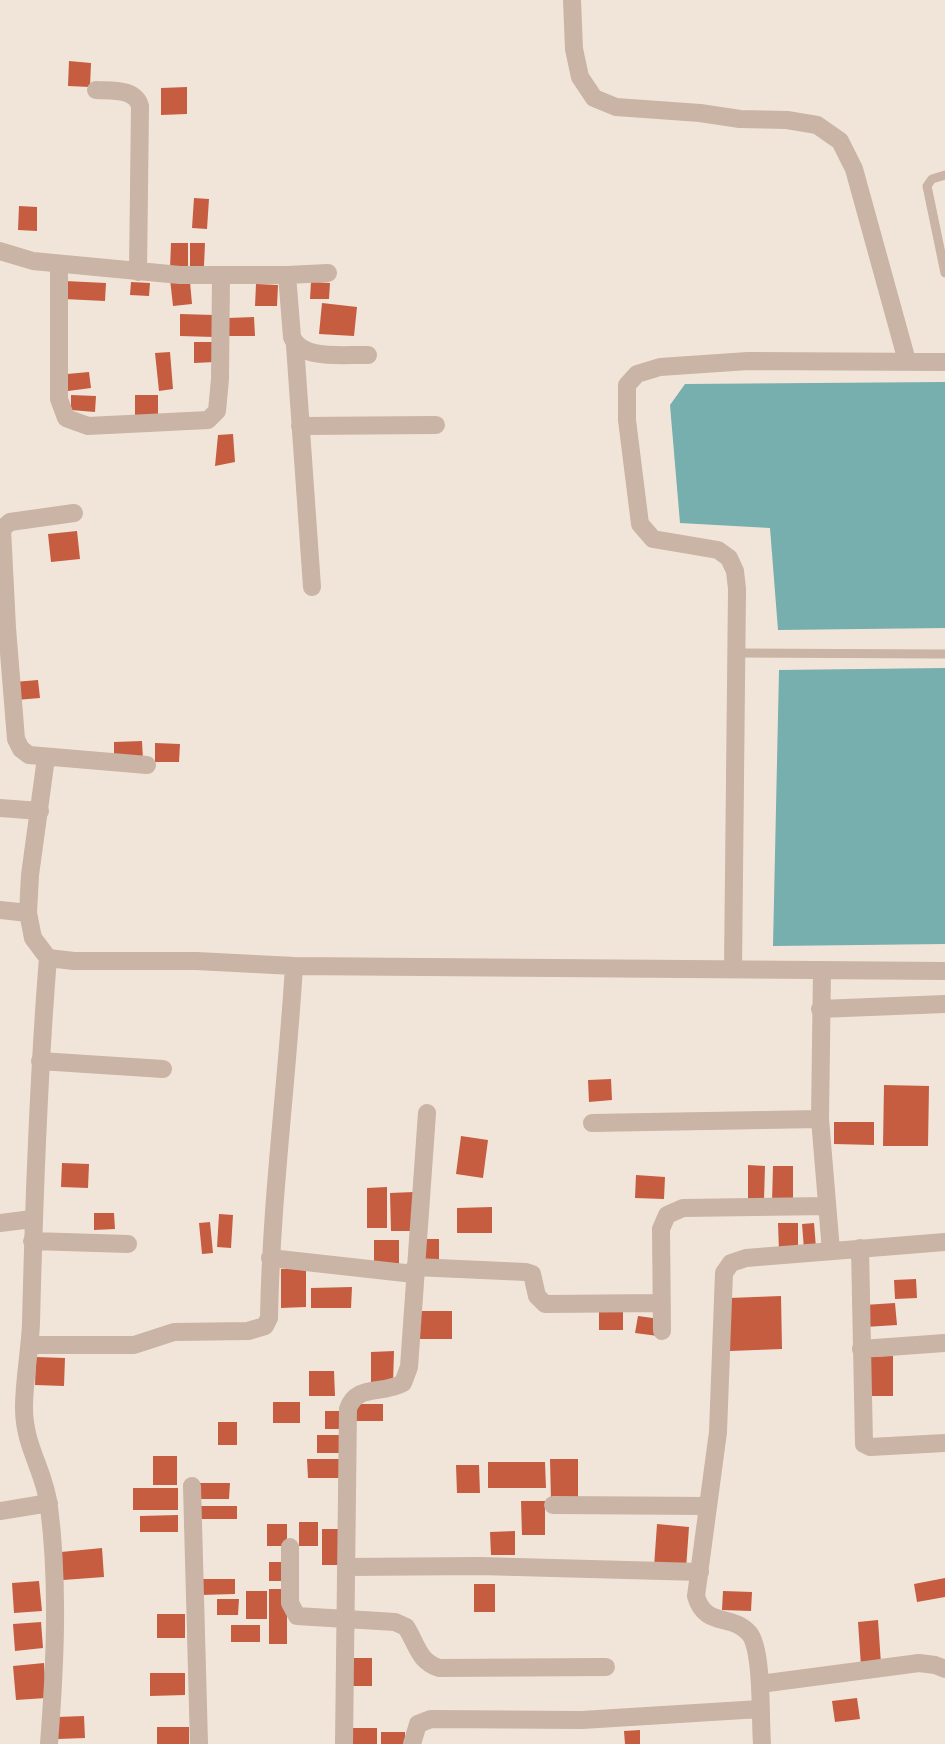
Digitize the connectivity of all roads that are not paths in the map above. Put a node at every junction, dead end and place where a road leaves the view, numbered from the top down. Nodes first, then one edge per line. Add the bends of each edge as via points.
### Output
1 (572, 0) edge
2 (96, 90) dead end
3 (945, 175) edge
4 (0, 251) edge
5 (59, 264) junction
6 (138, 272) junction
7 (328, 273) dead end
8 (945, 273) edge
9 (287, 275) junction
10 (221, 276) junction
11 (295, 345) junction
12 (368, 355) dead end
13 (907, 361) junction
14 (945, 362) edge
15 (436, 425) dead end
16 (300, 426) junction
17 (74, 513) dead end
18 (312, 587) dead end
19 (3, 628) edge
20 (736, 653) junction
21 (945, 654) edge
22 (6, 704) edge
23 (46, 758) junction
24 (147, 765) dead end
25 (0, 808) edge
26 (40, 811) junction
27 (0, 910) edge
28 (28, 913) junction
29 (48, 958) junction
30 (294, 966) junction
31 (733, 969) junction
32 (822, 970) junction
33 (945, 971) edge
34 (945, 1004) edge
35 (820, 1009) junction
36 (40, 1061) junction
37 (163, 1069) dead end
38 (427, 1113) dead end
39 (820, 1119) junction
40 (592, 1123) dead end
41 (826, 1206) junction
42 (32, 1219) junction
43 (0, 1223) edge
44 (32, 1241) junction
45 (945, 1242) edge
46 (128, 1244) dead end
47 (860, 1248) junction
48 (831, 1251) junction
49 (270, 1258) junction
50 (415, 1270) junction
51 (661, 1303) junction
52 (662, 1331) dead end
53 (945, 1343) edge
54 (30, 1345) junction
55 (861, 1349) junction
56 (945, 1443) edge
57 (192, 1486) dead end
58 (49, 1503) junction
59 (553, 1505) dead end
60 (708, 1506) junction
61 (0, 1511) edge
62 (290, 1547) dead end
63 (346, 1567) junction
64 (700, 1572) junction
65 (344, 1620) junction
66 (606, 1667) dead end
67 (945, 1669) edge
68 (760, 1684) junction
69 (760, 1709) junction
70 (49, 1744) edge
71 (199, 1744) edge
72 (344, 1744) edge
73 (412, 1744) edge
74 (762, 1744) edge

1 - 13 street via 580,77 594,98 616,107 817,125 840,141 854,169
2 - 6 street via 132,94 140,106
3 - 8 lane via 927,186
4 - 5 street
5 - 6 street
5 - 10 street via 59,399 66,418 88,426 208,420 217,411
6 - 10 street
7 - 9 street
9 - 10 street
9 - 11 street
11 - 12 street via 311,352
11 - 16 street
13 - 14 street
13 - 20 street via 660,367 637,374 627,385 640,524 653,539 718,550 729,558 737,589
15 - 16 street
16 - 18 street
17 - 19 street via 4,525
19 - 22 street
20 - 21 lane
20 - 31 street
22 - 23 street via 21,749
23 - 24 street
23 - 26 street
25 - 26 street
26 - 28 street
27 - 28 street
28 - 29 street via 33,938
29 - 30 street
29 - 36 street
30 - 31 street
30 - 49 street
31 - 32 street
32 - 33 street
32 - 35 street
34 - 35 street
35 - 39 street
36 - 37 street
36 - 42 street
38 - 50 street
39 - 40 street
39 - 41 street
41 - 48 street
41 - 51 street via 683,1208 667,1215 661,1229
42 - 43 street
42 - 44 street
44 - 46 street
44 - 54 street
45 - 47 street
47 - 48 street
47 - 55 street
48 - 60 street via 746,1258 731,1263 724,1273 718,1432
49 - 50 street
49 - 54 street via 269,1318 257,1330 182,1331 134,1345
50 - 51 street via 526,1272 532,1274 537,1296 545,1304
50 - 63 street via 409,1367 403,1383 390,1391 360,1393 348,1409
51 - 52 street
53 - 55 street
54 - 58 street via 25,1433
55 - 56 street via 864,1444
57 - 71 street
58 - 61 street
58 - 70 street via 54,1687
59 - 60 street
60 - 64 street
62 - 65 street via 293,1613
63 - 64 street
63 - 65 street
64 - 68 street via 699,1608 751,1634
65 - 66 street via 406,1627 420,1657 439,1668
65 - 72 street
67 - 68 street via 919,1663
68 - 69 street
69 - 73 street via 596,1719 431,1719 418,1724
69 - 74 street

